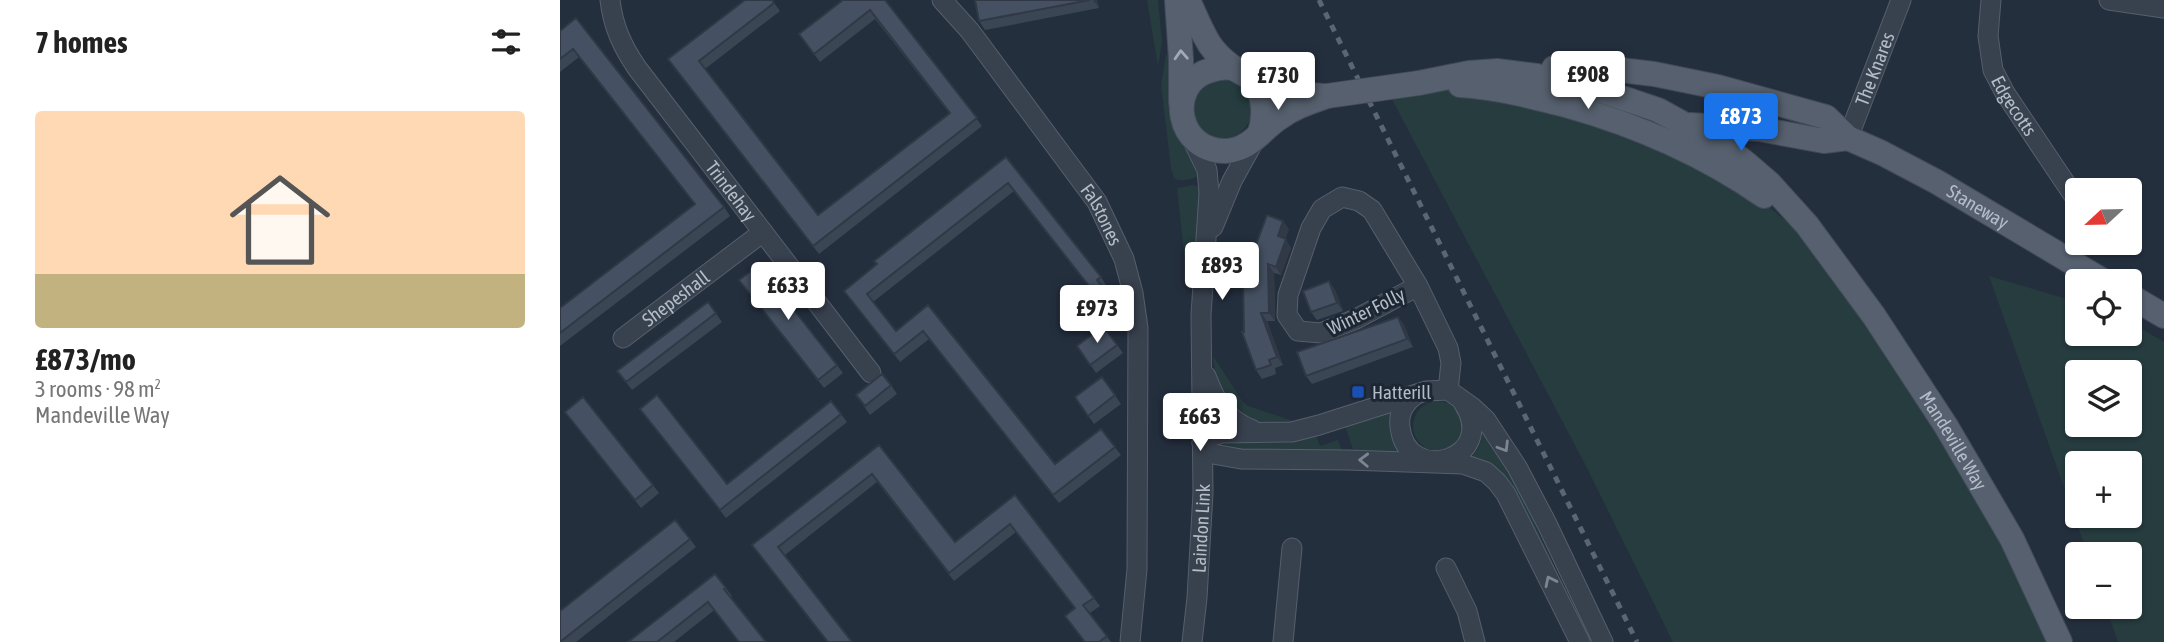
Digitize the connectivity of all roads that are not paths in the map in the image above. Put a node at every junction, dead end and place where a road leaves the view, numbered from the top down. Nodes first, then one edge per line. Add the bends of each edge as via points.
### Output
1 (610, 0) edge
2 (943, 0) edge
3 (1177, 0) edge
4 (1188, 0) edge
5 (1901, 0) edge
6 (1992, 0) edge
7 (2109, 0) edge
8 (2164, 8) edge
9 (1497, 71) junction
10 (1244, 73) junction
11 (1419, 83) junction
12 (1327, 96) junction
13 (1181, 110) junction
14 (1613, 119) junction
15 (1686, 125) junction
16 (1256, 138) junction
17 (1848, 138) junction
18 (1192, 139) junction
19 (2065, 183) edge
20 (763, 232) junction
21 (1205, 248) junction
22 (1827, 253) junction
23 (2083, 269) edge
24 (1418, 286) junction
25 (2142, 303) edge
26 (2164, 316) edge
27 (623, 338) dead end
28 (1201, 355) junction
29 (871, 373) dead end
30 (1453, 393) junction
31 (1415, 395) junction
32 (1271, 433) junction
33 (1202, 443) junction
34 (1241, 459) junction
35 (1433, 462) junction
36 (1203, 493) junction
37 (1292, 548) dead end
38 (1446, 568) dead end
39 (1130, 642) edge
40 (1192, 642) edge
41 (1283, 642) edge
42 (1475, 642) edge
43 (1580, 642) edge
44 (1603, 642) edge
45 (2060, 642) edge

1 - 20 street, Trindehay via 624,49
2 - 39 street, Falstones via 1097,202 1124,259 1138,328 1137,569
13 -> 3 main road
4 - 10 main road via 1211,47
5 - 17 street, The Knares
6 - 19 street, Edgecotts via 1988,36 1993,70
7 - 8 street
9 - 11 main road, Mandeville Way
9 - 15 main road, Mandeville Way via 1602,91
9 - 17 main road, Staneway via 1620,70 1667,76 1826,117
10 - 12 main road, Mandeville Way via 1285,90
10 - 13 main road via 1230,68 1206,71 1189,86
10 - 16 main road via 1264,102 1264,123
11 - 12 main road, Mandeville Way, bridge
11 - 14 main road, Mandeville Way via 1477,86
12 - 16 main road, Mandeville Way via 1295,108
13 - 18 main road
14 - 15 main road, Staneway
14 - 22 main road, Mandeville Way via 1730,174 1780,210
15 - 17 main road, Staneway via 1759,129 1824,141
15 - 22 main road, Mandeville Way via 1725,147 1769,183
16 - 18 main road via 1225,151
16 - 21 street, Laindon Link via 1232,181
17 - 23 main road, Staneway via 1937,183
18 - 21 street, Laindon Link via 1209,182
20 - 27 street, Shepeshall
20 - 29 street, Trindehay
21 - 28 street, Laindon Link
22 - 45 main road, Mandeville Way via 1946,426 2012,539
24 - 24 street, Winter Folly via 1372,210 1342,197 1322,209 1311,228 1288,295 1287,315 1298,331 1321,333
24 - 30 street, Winter Folly via 1448,348
25 - 26 main road
28 - 32 street via 1213,396 1231,419
28 - 33 street, Laindon Link
30 - 31 street via 1438,389
30 - 35 street via 1470,414 1472,432 1455,457
30 -> 44 street via 1486,420 1517,467
31 - 32 street via 1319,425
31 - 35 street via 1401,411 1401,435 1409,451
32 - 33 street via 1222,433
33 - 34 street via 1213,454
33 - 36 street, Laindon Link
35 -> 34 street
34 - 36 street via 1215,467
43 -> 35 street via 1497,482 1475,467
36 - 40 street, Laindon Link
37 - 41 street
38 - 42 street via 1467,611

